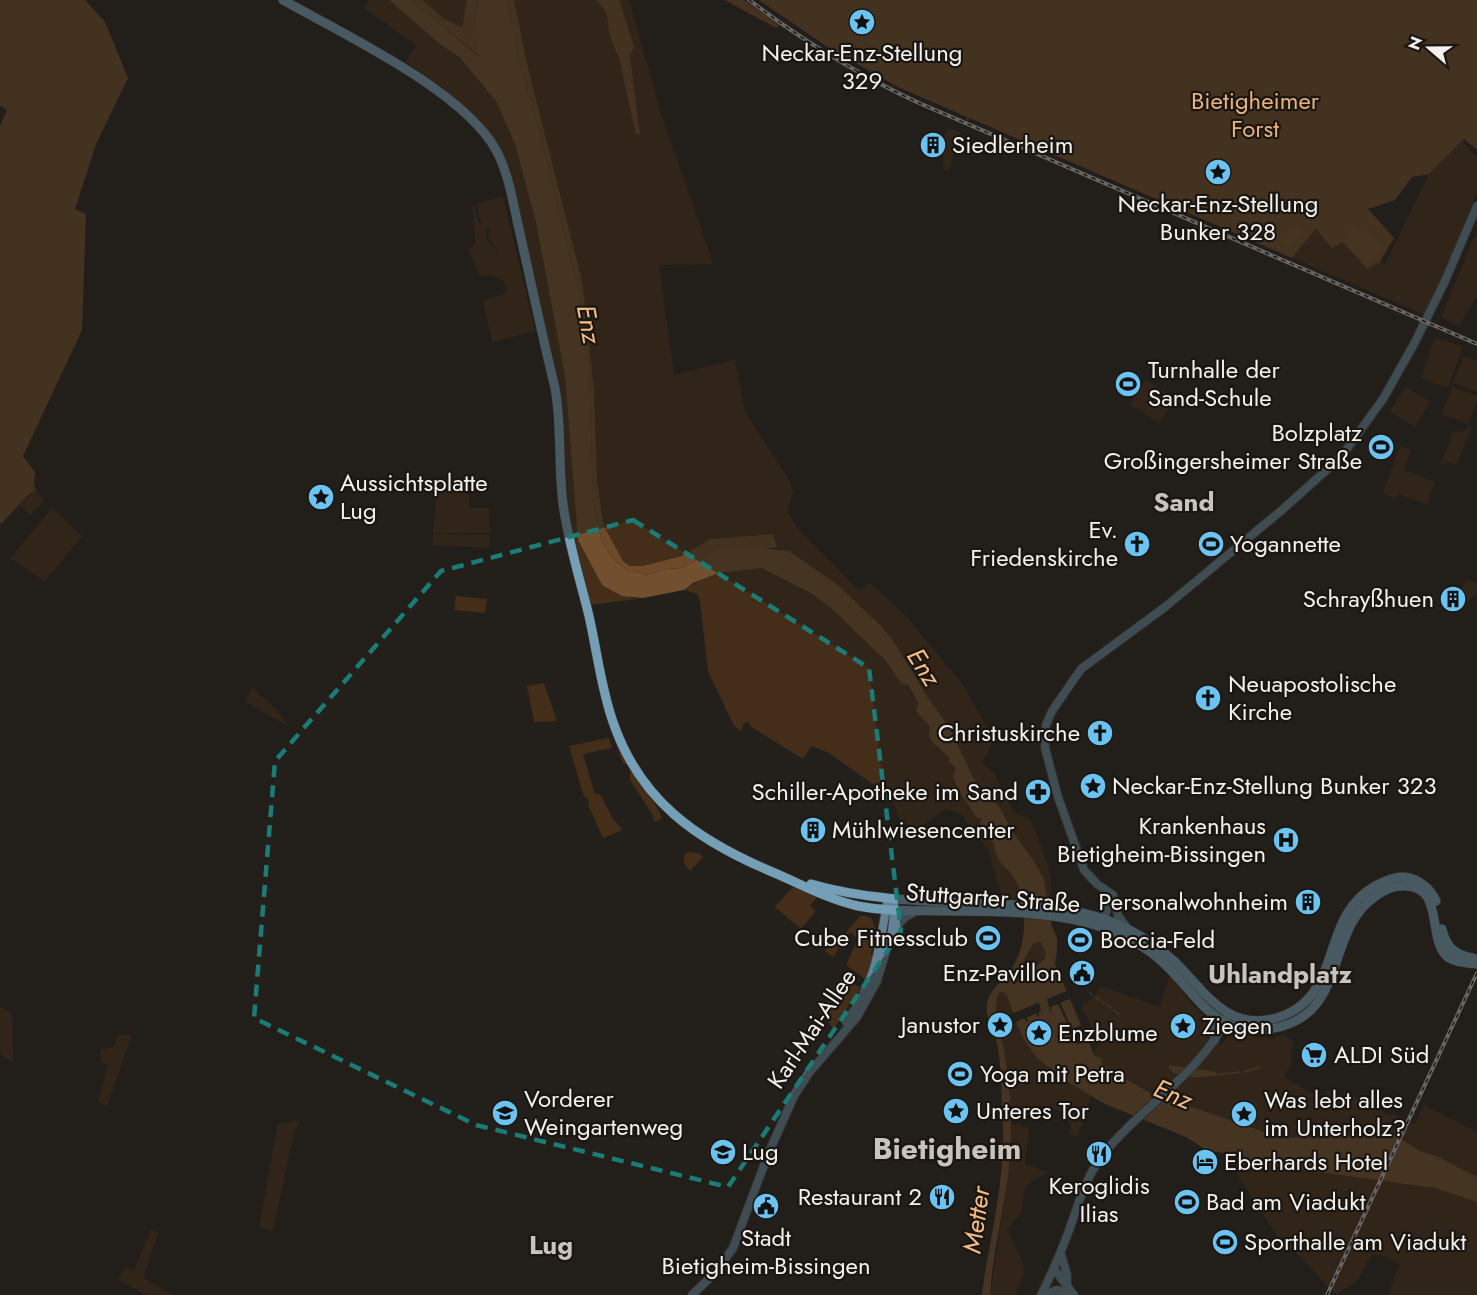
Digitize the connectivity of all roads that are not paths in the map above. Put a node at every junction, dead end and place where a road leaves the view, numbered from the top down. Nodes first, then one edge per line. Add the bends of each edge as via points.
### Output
1 (283, 0) edge
2 (1477, 206) edge
3 (783, 876) junction
4 (891, 899) junction
5 (1111, 902) junction
6 (949, 906) junction
7 (890, 910) junction
8 (916, 911) junction
9 (1099, 919) junction
10 (883, 926) junction
11 (1129, 930) junction
12 (892, 931) junction
13 (1477, 959) edge
14 (1477, 964) edge
15 (874, 979) junction
16 (1211, 1014) junction
17 (1227, 1018) junction
18 (1240, 1028) junction
19 (1215, 1041) junction
20 (1060, 1253) junction
21 (1054, 1269) junction
22 (1067, 1285) junction
23 (692, 1295) edge
24 (1043, 1295) edge
25 (1074, 1295) edge

1 - 3 main road via 373,50 448,99 474,121 499,156 555,388 567,531 614,727 642,779 660,802 722,849
2 - 5 main road via 1414,344 1383,399 1341,457 1165,606 1081,669 1052,711 1046,725 1045,748 1058,797 1080,864 1113,895
3 - 4 main road, Stuttgarter Straße via 848,894
3 - 7 main road, Stuttgarter Straße via 835,900
4 - 6 main road, Stuttgarter Straße
4 - 7 main road, Karl-Mai-Allee
5 - 9 main road
5 - 9 main road via 1104,906
5 - 11 main road
6 - 8 main road, Stuttgarter Straße
6 - 9 main road, Stuttgarter Straße via 1034,906 1071,910
7 - 8 main road, Stuttgarter Straße
7 - 10 main road, Karl-Mai-Allee
7 - 12 main road, Karl-Mai-Allee
8 - 12 main road
9 - 11 main road, Stuttgarter Straße
9 - 16 main road, Stuttgarter Straße via 1156,957
10 - 12 main road
10 - 15 main road, Karl-Mai-Allee
11 - 17 main road, Stuttgarter Straße via 1161,950
12 - 15 main road, Karl-Mai-Allee
13 - 17 main road, Stuttgarter Straße via 1461,956 1449,948 1434,896 1426,887 1408,878 1393,878 1366,892 1346,913 1309,999 1284,1016 1269,1020
14 - 18 main road, Stuttgarter Straße via 1454,961 1442,950 1433,910 1424,893 1410,886 1392,888 1378,894 1356,915 1328,987 1310,1010 1276,1028
15 - 23 main road, Karl-Mai-Allee via 864,1000 794,1096 738,1238 725,1260
16 - 17 main road, Stuttgarter Straße
16 - 19 main road
17 - 18 main road, Stuttgarter Straße
17 - 19 main road
18 - 19 main road
19 - 20 main road via 1102,1157 1082,1194
20 - 21 main road
20 - 22 main road
21 - 22 main road
21 - 24 main road
22 - 25 main road
24 - 25 main road via 1056,1290

